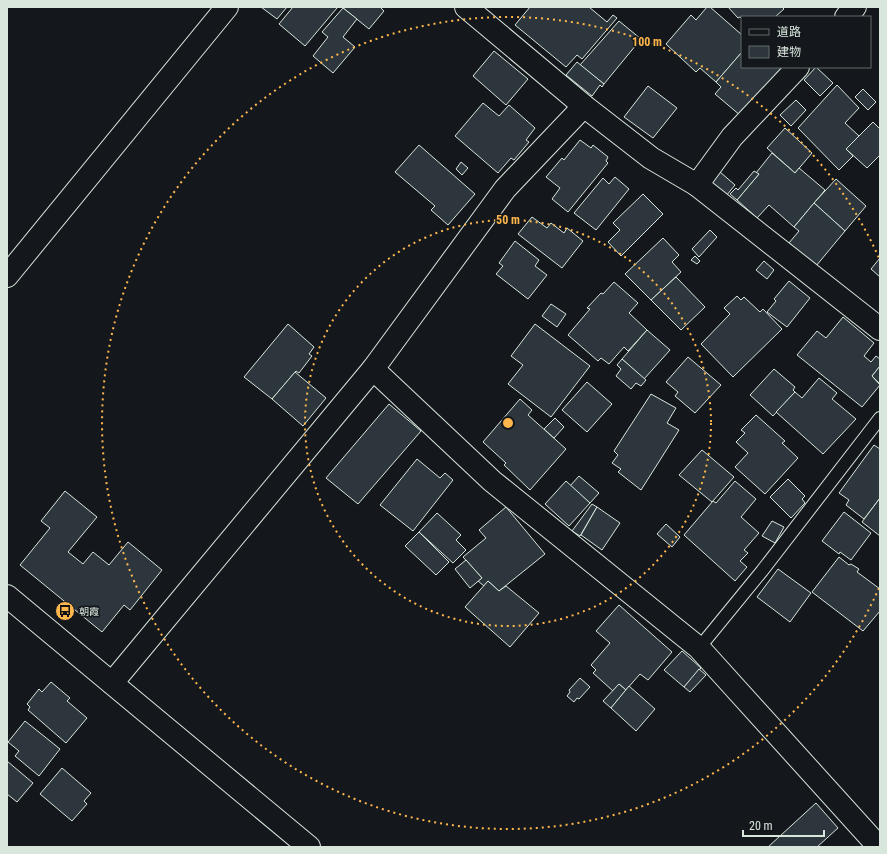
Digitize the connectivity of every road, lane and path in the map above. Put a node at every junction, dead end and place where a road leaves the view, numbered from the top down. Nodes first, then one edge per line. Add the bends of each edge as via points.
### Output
1 (226, 7) edge
2 (466, 7) edge
3 (854, 7) edge
4 (847, 16) edge
5 (797, 68) edge
6 (584, 106) junction
7 (697, 185) junction
8 (7, 276) edge
9 (880, 329) edge
10 (373, 369) junction
11 (880, 418) edge
12 (7, 596) edge
13 (699, 648) junction
14 (112, 683) junction
15 (309, 847) edge
16 (879, 847) edge

1 - 8 street
2 - 6 street
3 - 4 street
5 - 7 street via 732,136
6 - 7 street via 651,158
6 - 10 street via 505,189
7 - 9 street
10 - 13 street via 492,481
10 - 14 street
11 - 13 lane
12 - 14 street
13 - 16 street
14 - 15 street

